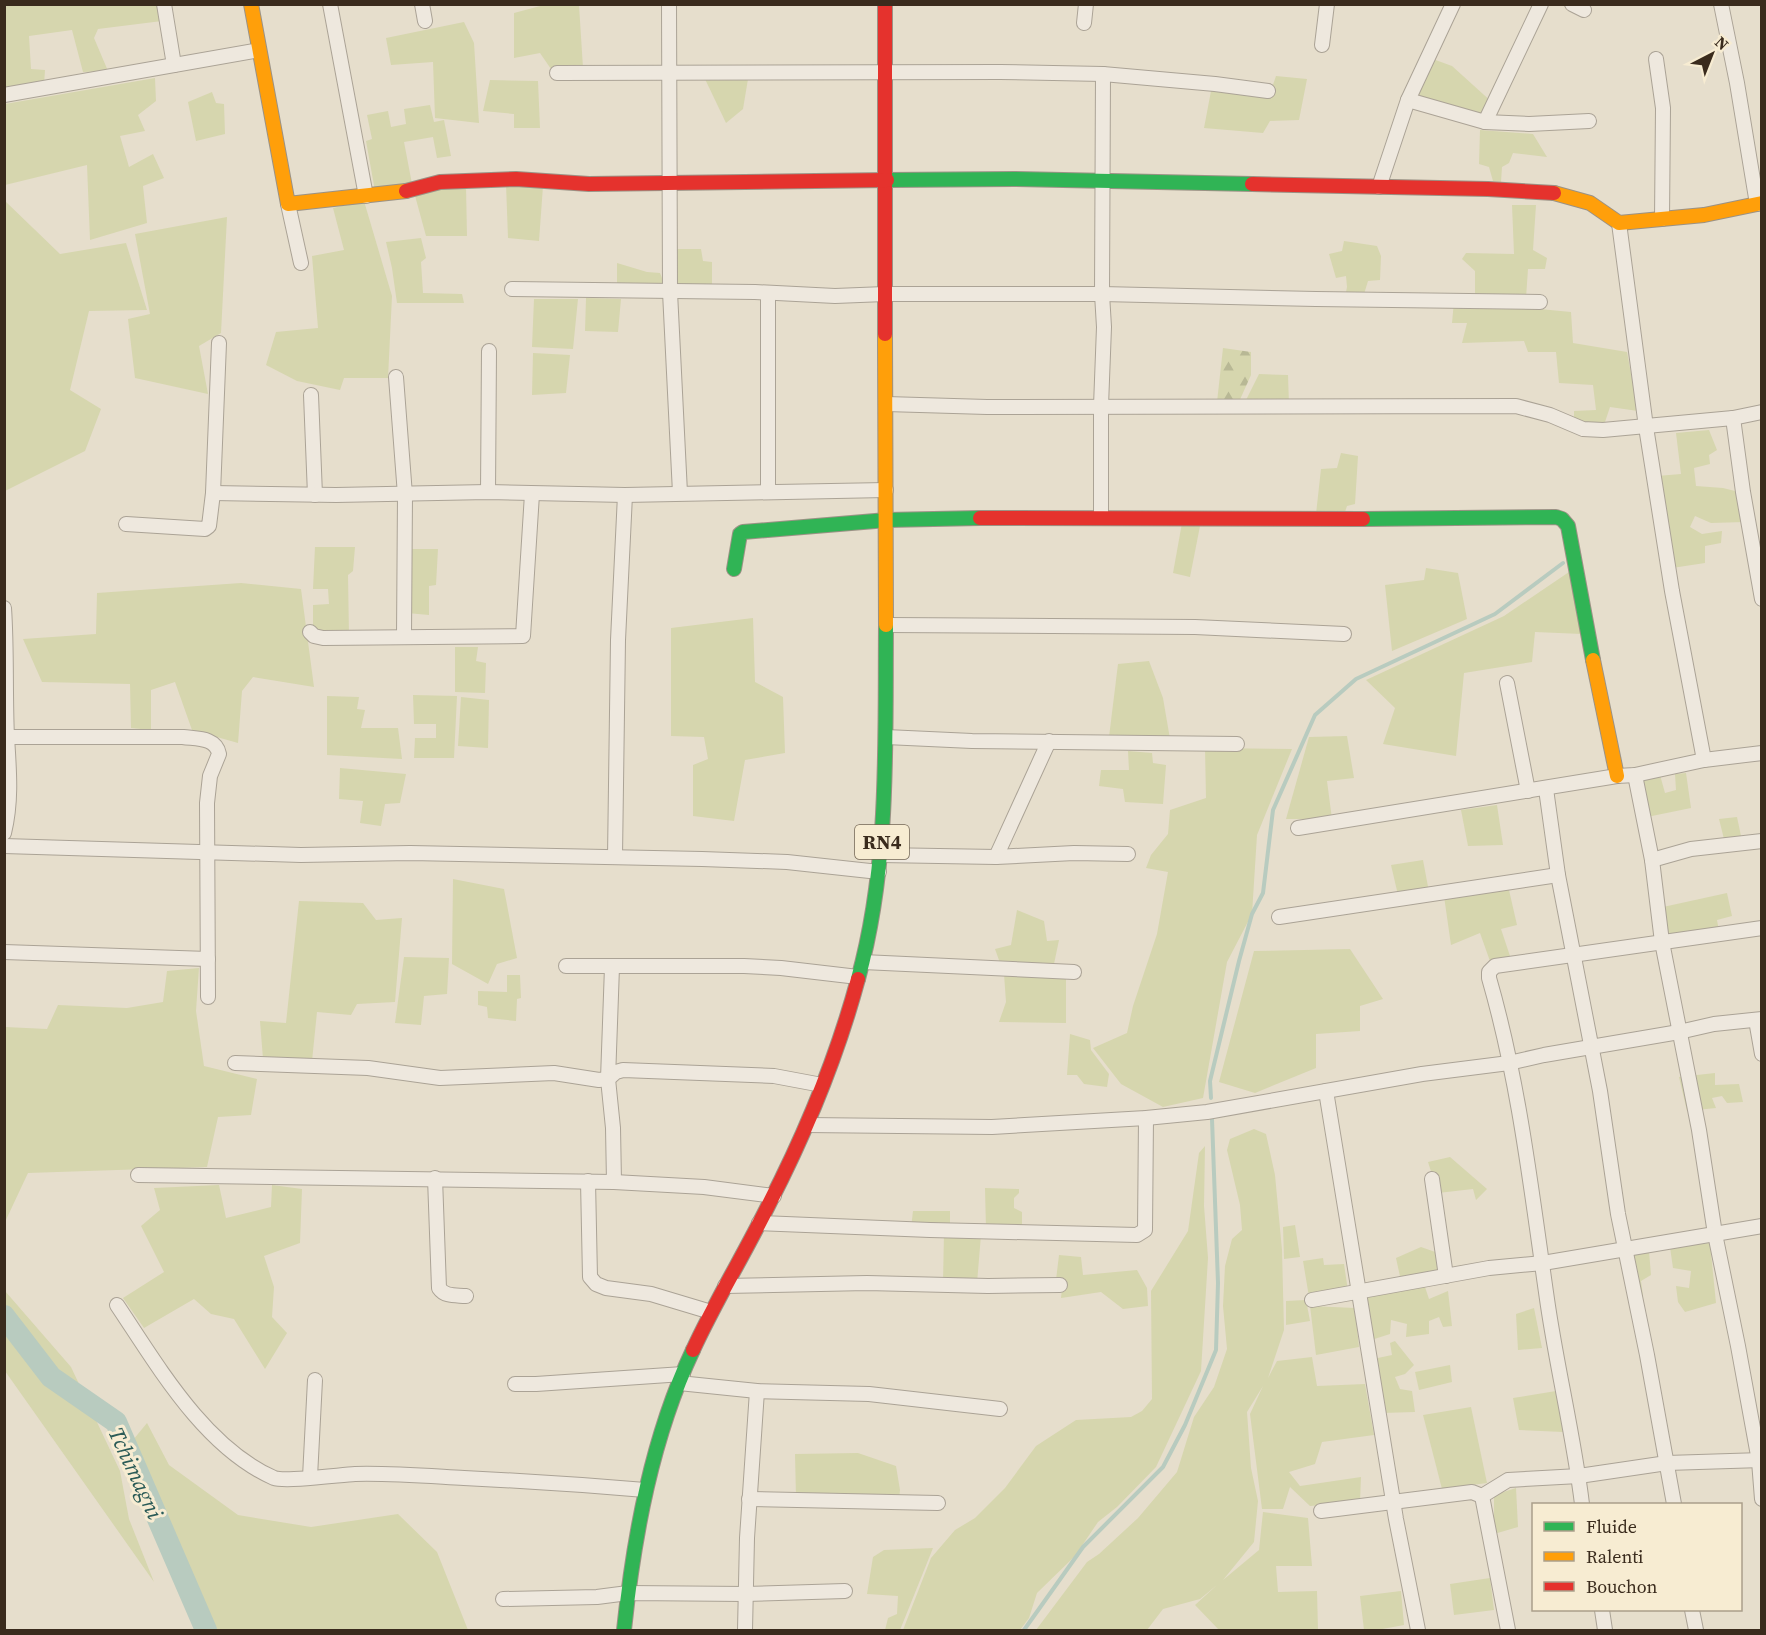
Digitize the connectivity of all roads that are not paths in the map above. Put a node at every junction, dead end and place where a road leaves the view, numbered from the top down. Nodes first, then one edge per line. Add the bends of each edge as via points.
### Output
1 (164, 4) edge
2 (251, 4) edge
3 (330, 4) edge
4 (422, 4) edge
5 (669, 4) edge
6 (885, 4) edge
7 (1086, 4) edge
8 (1327, 4) edge
9 (1453, 4) edge
10 (1542, 4) edge
11 (1721, 4) edge
12 (425, 21) dead end
13 (1084, 23) dead end
14 (1322, 45) dead end
15 (259, 50) junction
16 (1656, 59) dead end
17 (174, 65) junction
18 (670, 72) junction
19 (884, 73) junction
20 (557, 74) dead end
21 (1103, 74) junction
22 (1268, 91) dead end
23 (4, 95) edge
24 (1408, 100) junction
25 (1589, 121) dead end
26 (1485, 122) junction
27 (885, 180) junction
28 (1102, 181) junction
29 (670, 184) junction
30 (1379, 186) junction
31 (366, 196) junction
32 (288, 204) junction
33 (1759, 204) edge
34 (1662, 219) junction
35 (1619, 223) junction
36 (301, 263) dead end
37 (512, 289) dead end
38 (670, 292) junction
39 (768, 293) junction
40 (885, 294) junction
41 (1102, 294) junction
42 (1540, 302) dead end
43 (219, 343) dead end
44 (489, 351) dead end
45 (396, 377) dead end
46 (311, 395) dead end
47 (886, 404) junction
48 (1101, 406) junction
49 (1761, 412) edge
50 (1733, 418) junction
51 (1646, 427) junction
52 (886, 490) junction
53 (488, 492) junction
54 (768, 492) junction
55 (213, 493) junction
56 (680, 493) junction
57 (532, 494) junction
58 (315, 495) junction
59 (405, 495) junction
60 (625, 495) junction
61 (1101, 517) junction
62 (887, 520) junction
63 (126, 524) dead end
64 (734, 570) dead end
65 (1761, 598) edge
66 (4, 608) edge
67 (888, 625) junction
68 (310, 632) dead end
69 (1344, 634) dead end
70 (404, 636) junction
71 (1507, 683) dead end
72 (6, 737) edge
73 (886, 737) junction
74 (1050, 741) junction
75 (1237, 744) dead end
76 (1761, 753) edge
77 (1704, 760) junction
78 (1635, 775) junction
79 (1617, 776) junction
80 (1546, 789) junction
81 (1528, 791) junction
82 (1298, 828) dead end
83 (4, 833) edge
84 (1761, 841) edge
85 (4, 846) edge
86 (207, 852) junction
87 (1128, 854) dead end
88 (881, 855) junction
89 (615, 857) junction
90 (996, 857) junction
91 (1652, 860) junction
92 (879, 872) junction
93 (1558, 875) junction
94 (1279, 917) dead end
95 (1761, 928) edge
96 (1662, 942) junction
97 (4, 952) edge
98 (1575, 955) junction
99 (208, 959) junction
100 (863, 962) junction
101 (566, 966) dead end
102 (612, 967) junction
103 (1074, 972) dead end
104 (858, 977) junction
105 (208, 997) dead end
106 (1759, 1019) edge
107 (1679, 1032) junction
108 (1592, 1046) junction
109 (1761, 1054) edge
110 (236, 1063) dead end
111 (1509, 1063) junction
112 (608, 1078) junction
113 (822, 1085) junction
114 (1326, 1091) junction
115 (1146, 1118) junction
116 (807, 1125) junction
117 (138, 1175) dead end
118 (435, 1178) junction
119 (1432, 1179) dead end
120 (588, 1181) junction
121 (614, 1182) junction
122 (774, 1196) junction
123 (759, 1223) junction
124 (1761, 1226) edge
125 (1715, 1234) junction
126 (1626, 1248) junction
127 (1543, 1263) junction
128 (1446, 1276) junction
129 (1060, 1285) dead end
130 (725, 1286) junction
131 (1358, 1292) junction
132 (466, 1296) dead end
133 (1312, 1300) dead end
134 (117, 1305) dead end
135 (711, 1312) junction
136 (681, 1378) junction
137 (315, 1380) dead end
138 (515, 1383) dead end
139 (757, 1391) junction
140 (1000, 1408) dead end
141 (1760, 1461) edge
142 (1667, 1464) junction
143 (1579, 1476) junction
144 (310, 1477) junction
145 (645, 1490) junction
146 (1482, 1496) junction
147 (749, 1499) junction
148 (1761, 1499) edge
149 (1393, 1502) junction
150 (938, 1503) dead end
151 (1582, 1503) edge
152 (1674, 1503) edge
153 (1321, 1511) dead end
154 (845, 1591) dead end
155 (628, 1593) junction
156 (745, 1594) junction
157 (503, 1599) dead end
158 (1602, 1611) edge
159 (1692, 1611) edge
160 (624, 1630) edge
161 (745, 1630) edge
162 (1418, 1630) edge
163 (1508, 1630) edge
164 (1605, 1630) edge
165 (1696, 1630) edge

1 - 17 street
2 - 15 main road
3 - 31 street
4 - 12 street
5 - 18 street
6 - 19 main road, RN4
7 - 13 street
8 - 14 street
9 - 24 street
10 - 26 street
11 - 33 street
15 - 17 street
15 - 32 main road
16 - 34 street via 1663,108
17 - 23 street
18 - 19 street
18 - 20 street
18 - 29 street
19 - 21 street
19 - 27 main road, RN4
21 - 22 street
21 - 28 street
24 - 26 street
24 - 30 street
25 - 26 street
27 - 28 main road
27 - 29 main road
27 - 40 main road, RN4
28 - 30 main road
28 - 41 street
29 - 31 main road via 516,179 441,182
29 - 38 street
30 - 35 main road via 1549,192 1590,203
31 - 32 main road
32 - 36 street
33 - 34 main road
34 - 35 main road
35 - 51 street
37 - 38 street
38 - 39 street
38 - 56 street
39 - 40 street
39 - 54 street
40 - 41 street
40 - 47 main road, RN4
41 - 42 street
41 - 48 street
43 - 55 street
44 - 53 street
45 - 59 street
46 - 58 street
47 - 48 street
47 - 52 main road, RN4
48 - 51 street via 1516,406 1582,429
48 - 61 street
49 - 50 street
50 - 51 street
50 - 65 street
51 - 77 street
52 - 54 street
52 - 62 main road, RN4
53 - 57 street
53 - 59 street
54 - 56 street
55 - 58 street
55 - 63 street via 211,521 205,529
56 - 60 street
57 - 60 street
57 - 70 street via 523,636
58 - 59 street
59 - 70 street
60 - 89 street
61 - 62 main road
61 - 79 main road via 1562,519 1568,526
62 - 64 main road via 744,532 740,534
62 - 67 main road, RN4
66 - 72 street
67 - 69 street via 1195,627
67 - 73 main road, RN4
68 - 70 street via 323,638
71 - 81 street
72 - 83 street via 10,773
72 - 86 street via 183,737 215,745 219,754 210,776
73 - 74 street
73 - 88 main road, RN4
74 - 75 street
74 - 90 street
76 - 77 street
77 - 78 street
78 - 79 street
78 - 91 street
79 - 80 street
80 - 81 street
80 - 93 street
81 - 82 street
84 - 91 street via 1691,849
85 - 86 street
86 - 89 street
86 - 99 street
87 - 90 street
88 - 90 street
88 - 92 main road, RN4
89 - 92 street via 787,862
91 - 96 street
92 - 100 main road, RN4
93 - 94 street
93 - 98 street
95 - 96 street
96 - 98 street
96 - 107 street
97 - 99 street
98 - 108 street
98 - 111 street via 1495,966 1490,972
99 - 105 street
100 - 103 street
100 - 104 main road, RN4
101 - 102 street
102 - 104 street via 744,966
102 - 112 street
104 - 113 main road, RN4
106 - 107 street
106 - 109 street
107 - 108 street
107 - 125 street
108 - 111 street
108 - 126 street
110 - 112 street via 368,1068 440,1078 554,1073 590,1080
111 - 114 street
111 - 127 street
112 - 113 street via 623,1070 684,1071 774,1076
112 - 121 street
113 - 116 main road, RN4
114 - 115 street via 1207,1112
114 - 131 street
115 - 116 street via 992,1127
115 - 123 street via 1145,1230 1137,1235
116 - 122 main road, RN4
117 - 118 street
118 - 120 street
118 - 132 street via 439,1288 447,1295
119 - 128 street
120 - 121 street
120 - 135 street via 592,1281 606,1288 651,1294
121 - 122 street
122 - 123 main road, RN4
123 - 130 main road, RN4
124 - 125 street
125 - 126 street
125 - 141 street
126 - 127 street
126 - 142 street
127 - 128 street
127 - 143 street
128 - 131 street
129 - 130 street
130 - 135 main road, RN4
131 - 133 street
131 - 149 street
134 - 144 street via 181,1400 231,1449 276,1479
135 - 136 main road, RN4
136 - 138 street
136 - 139 street
136 - 145 main road, RN4
137 - 144 street
139 - 140 street via 869,1394
139 - 147 street
141 - 142 street
141 - 148 street
142 - 143 street
142 - 152 street
143 - 146 street via 1508,1480
143 - 151 street
144 - 145 street via 416,1476
145 - 155 main road, RN4
146 - 149 street via 1472,1492
146 - 163 street
147 - 150 street
147 - 156 street
149 - 153 street
149 - 162 street
154 - 156 street
155 - 156 street
155 - 157 street
155 - 160 main road, RN4
156 - 161 street
158 - 164 street
159 - 165 street

